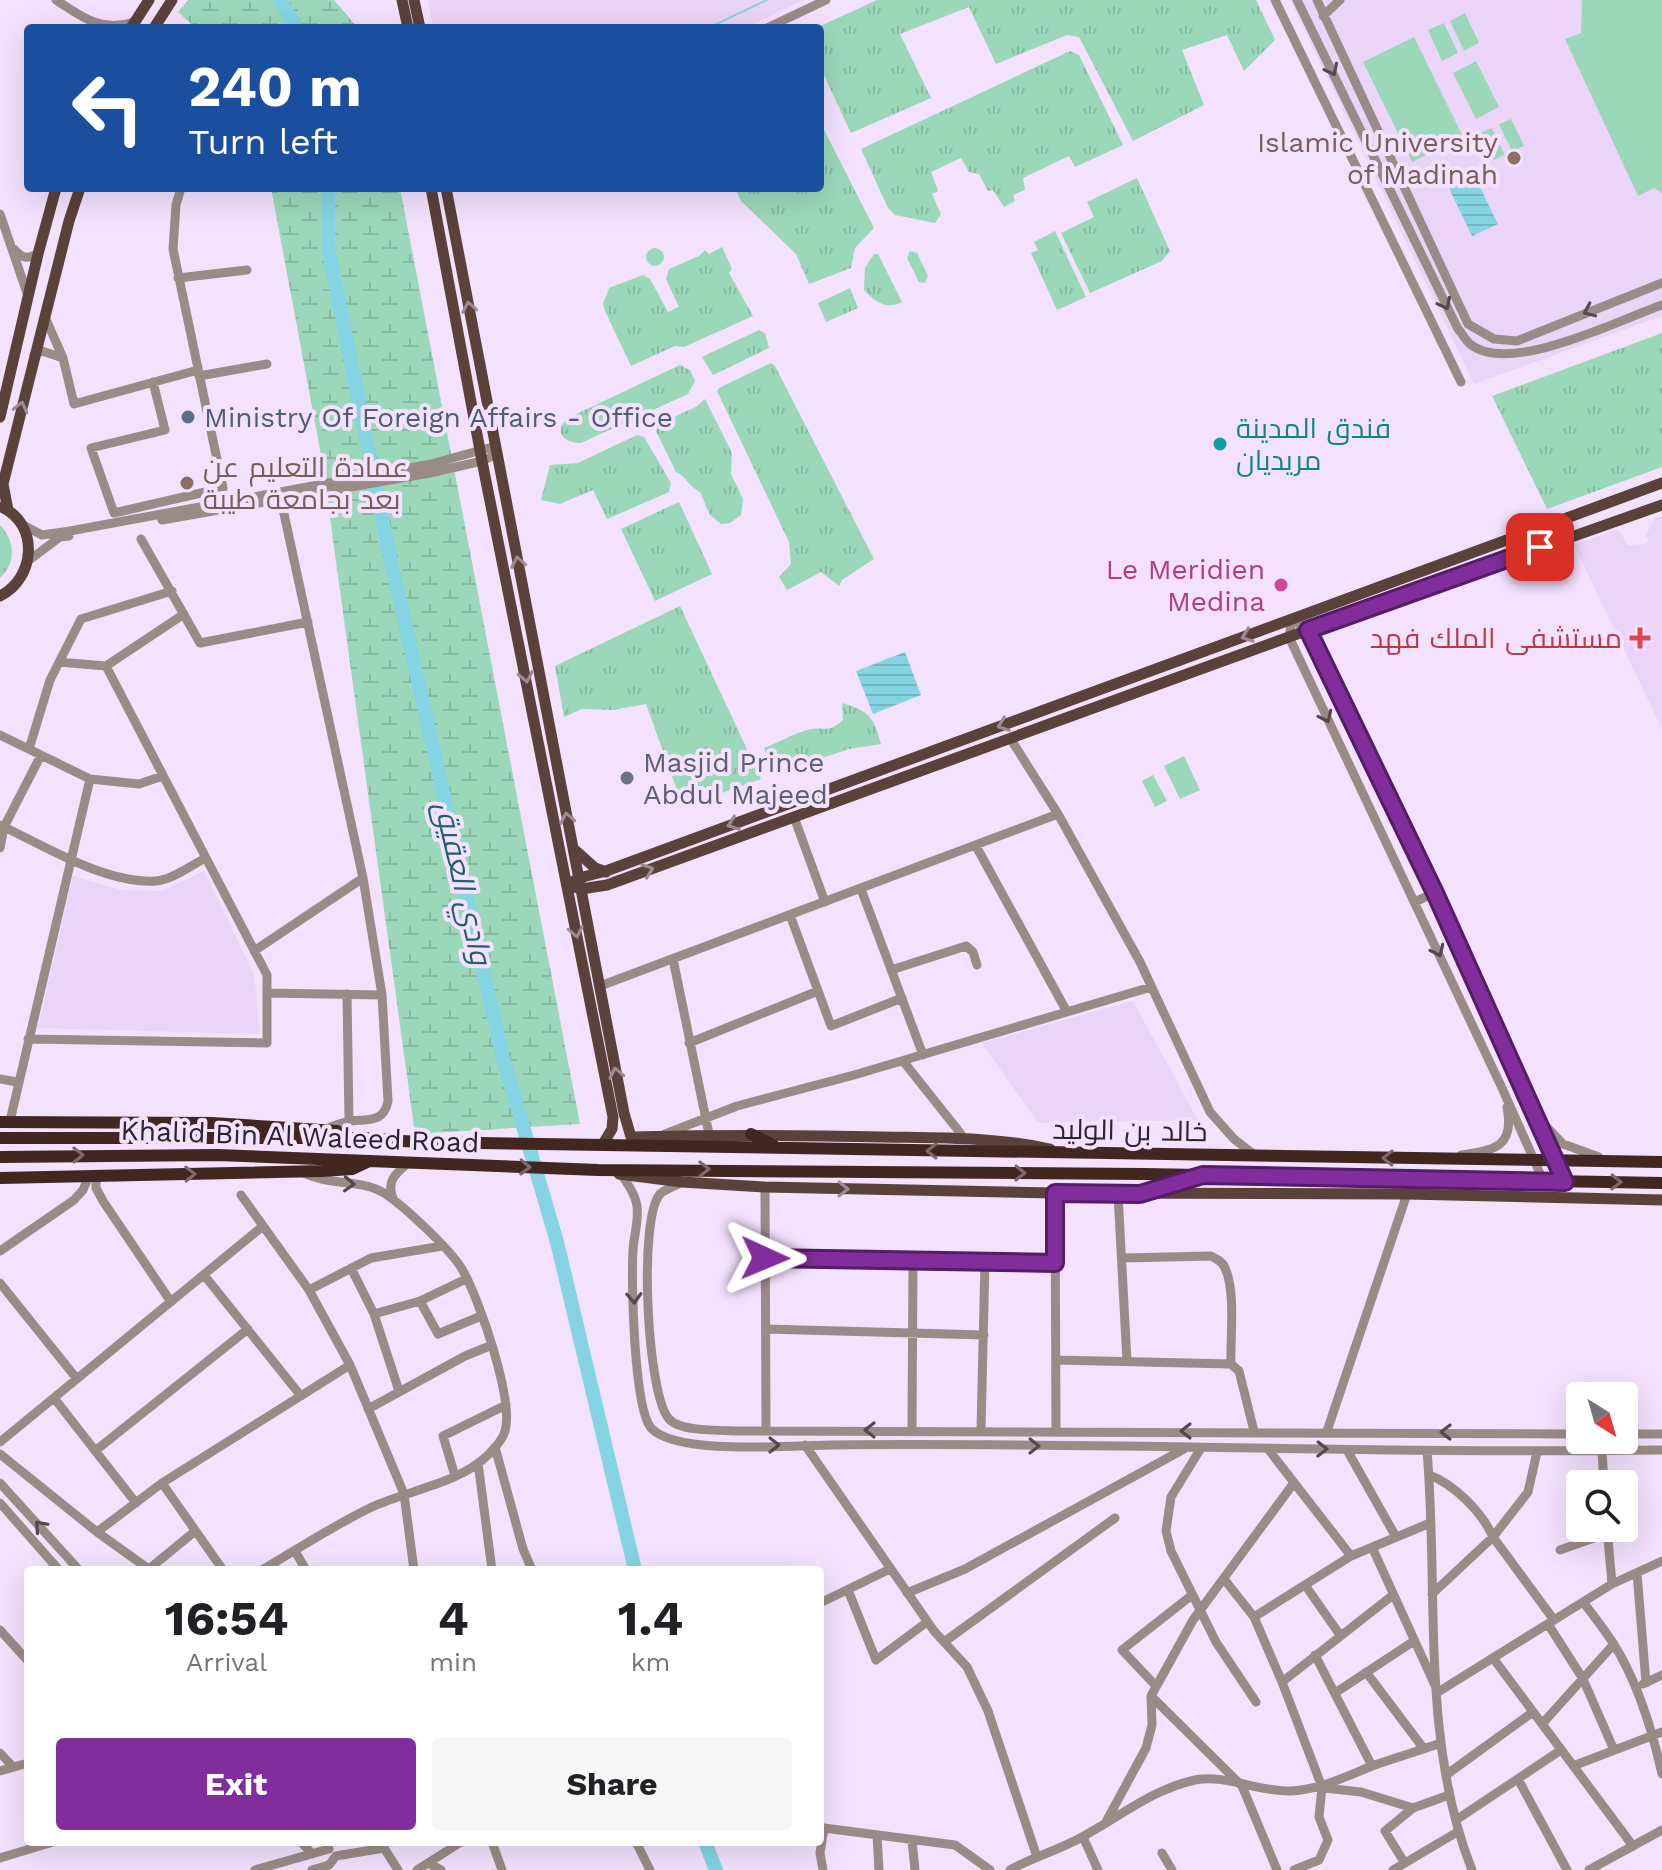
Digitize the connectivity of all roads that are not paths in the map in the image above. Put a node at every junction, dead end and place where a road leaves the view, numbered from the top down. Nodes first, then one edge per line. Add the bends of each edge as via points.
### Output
1 (56, 0) edge
2 (149, 0) edge
3 (402, 0) edge
4 (414, 0) edge
5 (826, 0) edge
6 (1275, 0) edge
7 (1297, 0) edge
8 (1317, 0) edge
9 (1340, 0) edge
10 (170, 3) edge
11 (1323, 16) junction
12 (90, 24) edge
13 (134, 24) edge
14 (157, 24) edge
15 (407, 24) edge
16 (419, 24) edge
17 (775, 24) edge
18 (55, 192) edge
19 (79, 192) edge
20 (180, 192) edge
21 (432, 192) edge
22 (447, 192) edge
23 (0, 214) edge
24 (11, 245) junction
25 (38, 254) junction
26 (247, 270) dead end
27 (178, 278) junction
28 (1662, 283) edge
29 (28, 296) junction
30 (1662, 305) edge
31 (45, 317) junction
32 (34, 355) junction
33 (63, 358) junction
34 (267, 364) dead end
35 (198, 373) junction
36 (153, 382) junction
37 (1461, 382) dead end
38 (0, 417) edge
39 (496, 450) junction
40 (481, 456) junction
41 (1662, 483) edge
42 (309, 490) junction
43 (281, 500) junction
44 (1662, 505) edge
45 (4, 508) edge
46 (21, 524) junction
47 (141, 539) dead end
48 (28, 561) junction
49 (172, 591) junction
50 (0, 596) edge
51 (184, 614) junction
52 (1292, 619) junction
53 (308, 622) junction
54 (1308, 630) junction
55 (1289, 637) junction
56 (59, 662) junction
57 (106, 666) junction
58 (0, 735) edge
59 (1010, 738) junction
60 (29, 749) junction
61 (41, 755) junction
62 (163, 776) junction
63 (90, 779) junction
64 (1058, 814) junction
65 (794, 817) junction
66 (2, 826) edge
67 (976, 846) junction
68 (0, 848) edge
69 (573, 849) junction
70 (71, 858) junction
71 (206, 858) junction
72 (606, 871) junction
73 (363, 878) junction
74 (580, 884) junction
75 (568, 885) junction
76 (607, 885) junction
77 (861, 889) junction
78 (1435, 893) junction
79 (825, 902) junction
80 (1414, 902) junction
81 (584, 904) junction
82 (790, 915) junction
83 (254, 951) junction
84 (673, 959) junction
85 (977, 965) dead end
86 (891, 970) junction
87 (600, 986) junction
88 (1151, 987) junction
89 (818, 991) junction
90 (267, 993) junction
91 (347, 994) junction
92 (382, 995) junction
93 (902, 998) junction
94 (1067, 1012) junction
95 (28, 1039) junction
96 (689, 1043) junction
97 (923, 1055) junction
98 (903, 1061) junction
99 (0, 1079) edge
100 (17, 1082) junction
101 (1502, 1088) junction
102 (1531, 1103) junction
103 (705, 1117) junction
104 (349, 1121) junction
105 (5, 1122) edge
106 (323, 1130) junction
107 (709, 1134) junction
108 (751, 1134) junction
109 (660, 1136) junction
110 (0, 1138) edge
111 (363, 1138) junction
112 (965, 1139) junction
113 (636, 1141) junction
114 (600, 1144) junction
115 (779, 1148) junction
116 (1070, 1153) junction
117 (1256, 1156) junction
118 (0, 1157) edge
119 (1437, 1158) junction
120 (1535, 1159) junction
121 (1556, 1160) junction
122 (368, 1161) junction
123 (1614, 1161) junction
124 (1662, 1162) edge
125 (414, 1163) junction
126 (611, 1171) junction
127 (300, 1172) junction
128 (1203, 1175) junction
129 (92, 1176) junction
130 (0, 1178) edge
131 (1543, 1180) junction
132 (682, 1182) junction
133 (1565, 1182) junction
134 (1662, 1183) edge
135 (765, 1187) junction
136 (1055, 1193) junction
137 (1118, 1194) junction
138 (1140, 1194) junction
139 (1407, 1194) junction
140 (241, 1195) dead end
141 (1662, 1200) edge
142 (395, 1201) junction
143 (263, 1226) junction
144 (442, 1246) junction
145 (0, 1251) edge
146 (633, 1254) junction
147 (647, 1254) junction
148 (765, 1258) junction
149 (1123, 1258) junction
150 (913, 1260) junction
151 (985, 1261) junction
152 (1055, 1263) junction
153 (351, 1268) junction
154 (204, 1275) junction
155 (466, 1279) junction
156 (0, 1283) edge
157 (309, 1290) junction
158 (420, 1301) junction
159 (171, 1302) junction
160 (374, 1314) junction
161 (481, 1316) junction
162 (248, 1329) junction
163 (766, 1329) junction
164 (913, 1333) junction
165 (984, 1335) junction
166 (492, 1345) junction
167 (1056, 1360) junction
168 (1127, 1361) junction
169 (1231, 1364) junction
170 (350, 1365) junction
171 (77, 1379) junction
172 (399, 1391) junction
173 (301, 1396) junction
174 (54, 1398) junction
175 (506, 1405) junction
176 (368, 1409) junction
177 (912, 1430) junction
178 (955, 1430) junction
179 (981, 1430) junction
180 (766, 1431) junction
181 (1056, 1431) junction
182 (1254, 1431) junction
183 (1327, 1431) junction
184 (1480, 1433) junction
185 (1566, 1434) edge
186 (1638, 1434) edge
187 (1662, 1434) edge
188 (0, 1442) edge
189 (805, 1445) junction
190 (956, 1445) junction
191 (495, 1447) junction
192 (1187, 1448) junction
193 (1201, 1448) junction
194 (1268, 1449) junction
195 (1347, 1450) junction
196 (1638, 1450) edge
197 (1662, 1450) edge
198 (95, 1451) junction
199 (1427, 1451) junction
200 (1479, 1452) junction
201 (1537, 1452) junction
202 (1566, 1452) edge
203 (0, 1454) edge
204 (478, 1463) junction
205 (1429, 1475) junction
206 (455, 1476) junction
207 (0, 1483) edge
208 (162, 1483) junction
209 (1293, 1484) junction
210 (404, 1494) junction
211 (0, 1503) edge
212 (136, 1503) junction
213 (1115, 1518) dead end
214 (1430, 1523) junction
215 (97, 1532) junction
216 (194, 1532) junction
217 (1396, 1537) junction
218 (1493, 1537) junction
219 (1579, 1542) edge
220 (1609, 1542) edge
221 (1372, 1547) junction
222 (1560, 1550) dead end
223 (295, 1551) junction
224 (1351, 1556) junction
225 (1662, 1561) edge
226 (55, 1566) edge
227 (75, 1566) edge
228 (144, 1566) edge
229 (155, 1566) edge
230 (220, 1566) edge
231 (269, 1566) edge
232 (304, 1566) edge
233 (413, 1566) edge
234 (491, 1566) edge
235 (530, 1566) edge
236 (890, 1569) junction
237 (1637, 1573) junction
238 (1224, 1579) junction
239 (1612, 1584) junction
240 (1305, 1585) junction
241 (848, 1590) junction
242 (907, 1593) junction
243 (1432, 1594) junction
244 (1192, 1595) junction
245 (1393, 1595) junction
246 (824, 1601) edge
247 (1583, 1602) junction
248 (1200, 1610) junction
249 (1254, 1617) junction
250 (927, 1622) junction
251 (1551, 1622) junction
252 (0, 1630) edge
253 (1340, 1635) junction
254 (1414, 1641) junction
255 (944, 1642) junction
256 (1614, 1644) junction
257 (1315, 1655) junction
258 (24, 1657) edge
259 (1493, 1658) junction
260 (1366, 1672) junction
261 (1662, 1675) edge
262 (1583, 1679) junction
263 (1282, 1682) junction
264 (1646, 1683) junction
265 (1156, 1686) junction
266 (1636, 1688) junction
267 (1438, 1692) junction
268 (1335, 1693) junction
269 (1151, 1696) junction
270 (1256, 1702) dead end
271 (1533, 1712) junction
272 (1542, 1724) junction
273 (1658, 1733) edge
274 (1441, 1743) junction
275 (1424, 1749) junction
276 (1561, 1750) junction
277 (1614, 1750) junction
278 (0, 1753) edge
279 (24, 1764) edge
280 (1372, 1766) junction
281 (1573, 1766) junction
282 (13, 1767) junction
283 (0, 1771) edge
284 (1662, 1774) edge
285 (1446, 1775) junction
286 (1518, 1779) junction
287 (1242, 1786) junction
288 (1322, 1787) junction
289 (1449, 1795) junction
290 (1413, 1808) junction
291 (1456, 1820) junction
292 (1105, 1823) junction
293 (824, 1828) edge
294 (1662, 1830) edge
295 (1459, 1831) junction
296 (877, 1835) junction
297 (1083, 1837) junction
298 (912, 1840) junction
299 (40, 1846) edge
300 (305, 1846) edge
301 (371, 1846) edge
302 (386, 1846) edge
303 (455, 1846) edge
304 (493, 1846) edge
305 (638, 1846) edge
306 (821, 1846) edge
307 (1633, 1846) junction
308 (330, 1849) edge
309 (1162, 1853) dead end
310 (312, 1854) junction
311 (1037, 1857) junction
312 (0, 1858) edge
313 (1319, 1860) junction
314 (1404, 1862) junction
315 (428, 1863) junction
316 (255, 1870) edge
317 (312, 1870) edge
318 (398, 1870) edge
319 (417, 1870) edge
320 (441, 1870) edge
321 (502, 1870) edge
322 (650, 1870) edge
323 (823, 1870) edge
324 (879, 1870) edge
325 (915, 1870) edge
326 (990, 1870) edge
327 (1010, 1870) edge
328 (1098, 1870) edge
329 (1172, 1870) edge
330 (1277, 1870) edge
331 (1294, 1870) edge
332 (1324, 1870) edge
333 (1393, 1870) edge
334 (1472, 1870) edge
335 (1567, 1870) edge
336 (1589, 1870) edge

1 - 12 street
2 - 13 main road
3 - 15 main road
4 - 16 main road
5 - 17 street
6 - 37 street
7 -> 30 street via 1446,306 1471,345 1509,355 1536,352
8 - 11 street
9 - 11 street
10 - 14 main road
28 -> 11 street via 1517,341 1494,339 1468,324
18 - 25 main road
19 - 31 main road
20 - 27 street via 173,238
21 - 40 main road
39 -> 22 main road
23 - 24 street
24 - 25 street via 27,259
24 - 29 street
25 - 29 main road
26 - 27 street
27 - 35 street
29 - 38 main road
31 - 32 main road
31 - 33 street
32 - 33 street via 42,351
45 -> 32 main road via 3,484
33 - 36 street via 74,404
34 - 35 street
35 - 36 street
35 - 36 street via 223,488 114,513 91,448 165,430
39 - 40 street
69 -> 39 main road
40 - 42 street
40 -> 75 main road
41 - 52 main road
42 - 43 street
42 - 46 street via 42,535
43 - 48 street via 60,537
43 - 53 street
44 - 54 main road
45 - 46 main road
46 - 48 main road via 29,542
47 - 49 street
48 - 50 main road via 24,575
49 - 51 street
49 - 56 street via 81,619
51 - 53 street via 200,643
51 - 57 street
52 - 54 street
52 - 55 street
52 -> 72 main road
53 - 73 street
54 - 55 main road
54 - 78 street
55 - 59 main road
55 -> 80 street
56 - 57 street
56 - 60 street
57 - 62 street
58 - 60 street
59 - 64 street
59 - 65 main road
60 - 61 street
61 - 63 street
61 - 66 street
62 - 63 street via 139,784
62 - 71 street
63 - 70 street
64 - 67 street
64 - 88 street
76 -> 65 main road
65 - 79 street
66 - 68 street
66 - 70 street
67 - 77 street
67 - 94 street
69 - 72 main road
69 - 74 main road
70 - 71 street via 122,878 158,881
70 - 95 street
71 - 83 street
72 - 74 main road
72 - 76 main road
73 - 83 street
73 - 92 street
74 - 75 main road
74 - 76 main road
74 - 81 main road
75 -> 114 main road via 613,1117 612,1129
76 - 81 main road via 592,891
77 - 79 street
77 - 86 street
78 - 80 street
78 - 102 street
79 - 82 street
80 -> 101 street
81 - 87 main road
82 - 84 street
82 - 89 street
83 - 90 street via 267,975
84 - 87 street
84 - 96 street
85 - 86 street via 966,946
86 - 93 street
113 -> 87 main road via 624,1113
88 - 94 street
88 - 117 street via 1210,1112
89 - 93 street via 831,1026
89 - 96 street
90 - 91 street
90 - 95 street via 267,1043
91 - 92 street
91 - 104 street
92 - 104 street via 386,1110 371,1121
93 - 97 street
94 - 97 street
95 - 100 street
96 - 103 street
97 - 98 street
98 - 103 street
98 - 112 street
99 - 100 street
100 - 105 street
101 - 119 street via 1510,1127 1498,1145
101 - 120 street
102 - 121 street
102 - 123 street via 1563,1144
103 - 107 street
103 - 109 street
104 - 106 street
105 - 106 highway via 212,1123
106 - 111 highway via 350,1131
107 - 108 main road
107 - 109 main road
108 - 112 main road
108 - 115 highway
109 - 113 main road
110 - 111 highway, Khalid Bin Al Waleed Road
111 - 114 highway, Khalid Bin Al Waleed Road
112 - 116 main road
113 - 114 highway, خالد بن الوليد
113 - 115 highway, خالد بن الوليد
116 -> 115 highway, خالد بن الوليد
116 - 117 highway, خالد بن الوليد
119 -> 117 highway, خالد بن الوليد
118 -> 122 highway, Khalid Bin Al Waleed Road via 203,1155
119 - 120 highway, خالد بن الوليد
120 - 121 highway, خالد بن الوليد
120 - 131 street
121 - 123 highway, خالد بن الوليد
121 - 133 street
122 - 125 highway, Khalid Bin Al Waleed Road
122 - 127 highway via 352,1169
123 - 124 highway, خالد بن الوليد
125 -> 126 highway, Khalid Bin Al Waleed Road
125 - 142 street via 392,1179
126 -> 128 highway, خالد بن الوليد
126 - 132 main road
126 - 146 street via 634,1196 637,1207
129 -> 127 highway
127 -> 142 street via 331,1182 368,1185
128 - 131 highway, خالد بن الوليد
128 - 138 highway
129 - 130 highway
129 - 145 street via 74,1200
129 - 159 street via 99,1195
131 - 133 highway, خالد بن الوليد
132 - 135 main road
132 - 147 street via 659,1195
133 -> 134 highway, خالد بن الوليد
135 -> 136 main road
135 - 148 street
136 - 137 main road
136 - 152 street
137 - 138 main road
137 - 149 street
138 - 139 main road
139 - 141 main road
139 - 183 street
140 - 143 street
142 - 144 street
143 - 154 street
143 - 157 street
144 - 153 street via 371,1258
144 - 155 street
146 - 147 street
146 -> 189 street via 637,1382 651,1428 682,1443
147 - 180 street via 652,1360 659,1402 668,1419 679,1426
148 - 150 street
148 - 163 street
149 - 168 street
149 - 169 street via 1219,1260 1230,1284
150 - 151 street
150 - 164 street
151 - 152 street
151 - 165 street
152 - 167 street
153 - 157 street
153 - 160 street
154 - 159 street
154 - 162 street
155 - 158 street
155 - 161 street
156 - 171 street
157 - 170 street
158 - 160 street
158 - 161 street via 438,1334
159 - 171 street
160 - 172 street
161 - 166 street
162 - 173 street
162 - 198 street
163 - 164 street
163 - 180 street
164 - 165 street
164 - 177 street
165 - 179 street
166 - 172 street
166 - 175 street
167 - 168 street
167 - 181 street
168 - 169 street
169 - 182 street via 1239,1371
170 - 173 street
170 - 176 street
171 - 174 street
172 - 176 street
173 - 208 street
174 - 188 street
174 - 198 street
175 - 191 street via 505,1434
175 - 206 street via 443,1436
176 - 210 street
177 - 178 street
177 -> 180 street
178 - 179 street
178 - 190 street
179 - 181 street
182 -> 181 street
182 - 183 street
184 -> 183 street
184 - 185 street
184 - 200 street
186 - 187 street
189 - 190 street
189 - 236 street
190 -> 192 street
191 - 204 street
191 - 235 street
192 - 193 street
192 - 242 street via 965,1569
193 - 194 street
193 - 244 street via 1171,1497 1166,1531
194 -> 195 street
194 - 209 street
195 - 199 street
195 - 217 street
196 - 197 street
198 - 212 street
199 - 200 street
199 - 205 street
200 - 201 street
201 - 202 street
201 - 218 street via 1528,1492
203 - 215 street
204 - 206 street
204 - 234 street
205 - 214 street
205 - 218 street via 1444,1481 1487,1523
206 - 210 street
227 -> 207 street
208 - 212 street
208 - 216 street
209 - 224 street
209 - 238 street
210 - 223 street
210 - 233 street
211 - 226 street
212 - 215 street
213 - 255 street
214 - 217 street
214 - 243 street
215 - 228 street
216 - 229 street
216 - 230 street
217 - 221 street
218 - 243 street
218 - 251 street
219 - 222 street
220 - 239 street
221 - 224 street
221 - 245 street
223 - 231 street
223 - 232 street
224 - 240 street
225 - 237 street
236 - 241 street
236 - 242 street
237 - 239 street
237 - 264 street
238 - 248 street
238 - 249 street
239 - 247 street
240 - 249 street
240 - 253 street
241 - 246 street
241 - 250 street via 876,1660
242 - 250 street
243 - 267 street
244 - 248 street
244 - 265 street via 1122,1650
245 - 253 street
245 - 254 street
247 - 251 street
247 - 256 street
248 - 265 street
248 - 270 street
249 - 263 street
250 - 255 street
251 - 259 street
251 - 262 street
252 - 258 street
253 - 257 street
254 - 260 street
254 - 267 street
255 - 311 street via 967,1667 988,1711
256 - 262 street
256 - 266 street
257 - 263 street
257 - 268 street
259 - 267 street
259 - 271 street
260 - 268 street
260 - 275 street
261 - 264 street
262 - 272 street
262 - 277 street
263 - 288 street
264 - 266 street
265 - 269 street
266 - 273 street
267 - 274 street
268 - 280 street
269 - 287 street
269 - 292 street via 1146,1748
271 - 272 street
271 - 285 street
272 - 276 street
273 - 277 street
273 - 284 street
274 - 275 street
274 - 285 street
275 - 280 street
276 - 281 street
276 - 286 street
277 - 281 street
278 - 282 street
279 - 282 street
280 - 288 street
281 - 307 street
282 - 283 street
285 - 289 street
286 - 291 street
286 - 335 street
287 - 288 street via 1290,1791
287 - 292 street via 1225,1779 1198,1779 1149,1797
287 - 330 street
288 - 290 street
288 - 313 street via 1319,1817 1328,1840
289 - 290 street
289 - 291 street
290 - 314 street via 1385,1831
291 - 295 street
292 - 297 street
293 - 296 street
294 - 307 street
295 - 314 street
295 - 334 street
296 - 298 street
296 - 324 street
297 - 311 street
297 - 328 street
298 - 325 street
298 - 326 street via 955,1845
299 - 312 street
300 - 310 street
301 - 308 street
302 - 318 street
303 - 315 street
304 - 321 street
305 - 322 street
306 - 323 street
307 - 336 street
308 - 310 street
308 - 317 street via 329,1865
309 - 329 street
310 - 316 street
311 - 327 street
313 - 331 street
313 - 332 street
314 - 333 street
315 - 319 street
315 - 320 street

